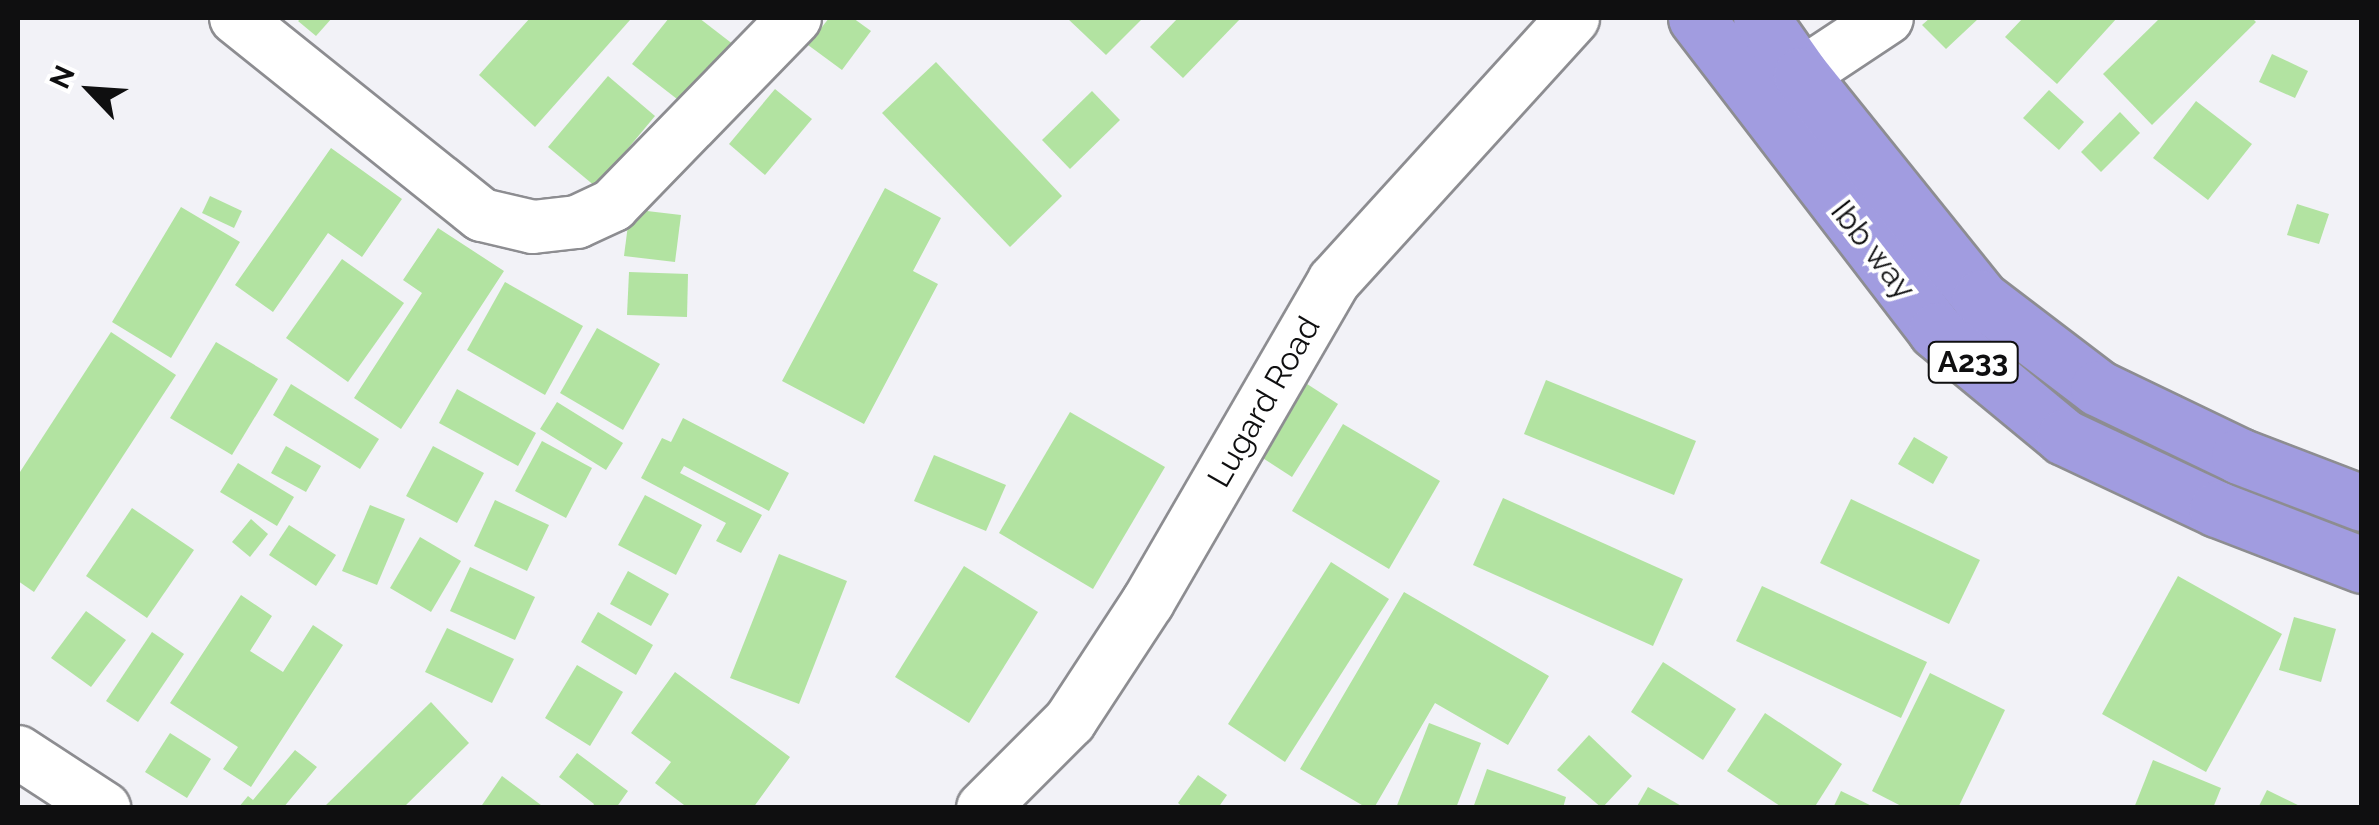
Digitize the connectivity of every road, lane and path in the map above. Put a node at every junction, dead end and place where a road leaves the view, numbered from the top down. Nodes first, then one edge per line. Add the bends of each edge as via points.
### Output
1 (236, 18) edge
2 (795, 18) edge
3 (1573, 18) edge
4 (1696, 18) edge
5 (1761, 18) edge
6 (1887, 18) edge
7 (1801, 75) junction
8 (2362, 503) edge
9 (2362, 565) edge
10 (18, 752) edge
11 (104, 808) edge
12 (983, 808) edge

1 - 2 street via 482,215 533,227 578,222 613,205
3 - 12 street, Lugard Road via 1334,280 1148,602 1080,706
4 - 9 highway, Ibb way / A233 via 1936,331 1964,355 2064,436 2217,510
5 - 7 highway, A233
6 - 7 street
7 - 8 highway, A233 via 1980,298 2098,388 2239,456
10 - 11 street

